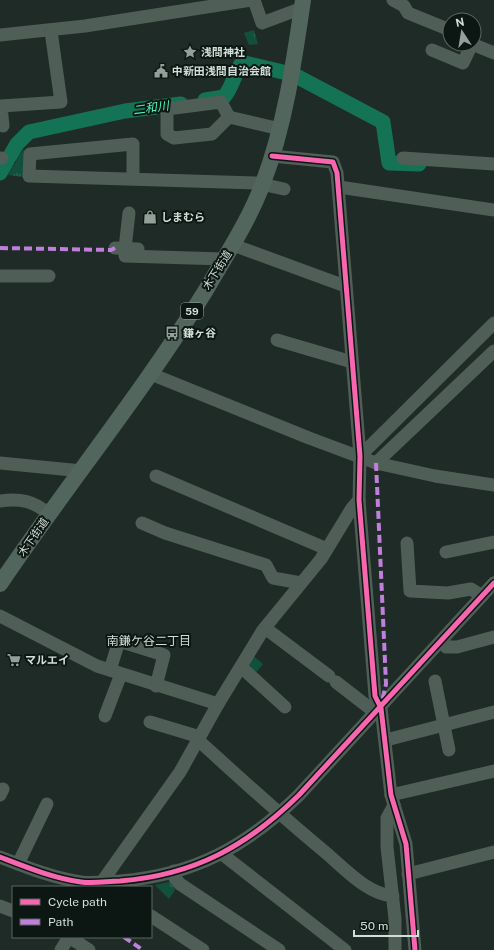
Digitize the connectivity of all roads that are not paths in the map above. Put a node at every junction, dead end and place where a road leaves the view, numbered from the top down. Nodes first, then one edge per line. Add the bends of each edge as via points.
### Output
1 (252, 0) edge
2 (393, 0) edge
3 (302, 4) edge
4 (442, 27) edge
5 (52, 30) junction
6 (0, 35) edge
7 (482, 48) edge
8 (432, 50) dead end
9 (468, 52) edge
10 (494, 53) edge
11 (229, 117) junction
12 (3, 126) dead end
13 (280, 129) junction
14 (272, 156) junction
15 (403, 158) dead end
16 (494, 164) edge
17 (132, 179) junction
18 (263, 184) junction
19 (339, 187) junction
20 (284, 189) dead end
21 (494, 210) edge
22 (129, 213) dead end
23 (233, 245) junction
24 (224, 259) junction
25 (0, 276) edge
26 (49, 276) dead end
27 (345, 286) junction
28 (494, 323) edge
29 (277, 340) dead end
30 (494, 351) edge
31 (352, 362) junction
32 (151, 374) junction
33 (360, 456) junction
34 (0, 463) edge
35 (376, 463) junction
36 (82, 470) junction
37 (156, 476) dead end
38 (494, 485) edge
39 (359, 500) junction
40 (0, 501) edge
41 (49, 514) junction
42 (142, 523) dead end
43 (494, 542) edge
44 (407, 543) dead end
45 (327, 549) junction
46 (446, 552) dead end
47 (301, 583) junction
48 (494, 583) edge
49 (0, 584) edge
50 (482, 596) junction
51 (0, 616) edge
52 (265, 628) junction
53 (494, 637) edge
54 (443, 640) junction
55 (241, 667) junction
56 (116, 672) junction
57 (435, 681) dead end
58 (156, 686) junction
59 (218, 704) junction
60 (285, 707) dead end
61 (378, 710) junction
62 (494, 712) edge
63 (105, 716) dead end
64 (150, 722) dead end
65 (444, 725) junction
66 (199, 739) junction
67 (386, 740) junction
68 (449, 750) dead end
69 (494, 771) edge
70 (392, 800) junction
71 (47, 804) dead end
72 (280, 814) junction
73 (494, 852) edge
74 (222, 854) junction
75 (0, 857) edge
76 (18, 864) junction
77 (174, 871) junction
78 (408, 874) junction
79 (130, 883) edge
80 (99, 885) edge
81 (393, 896) junction
82 (0, 906) edge
83 (12, 911) edge
84 (152, 917) edge
85 (68, 938) edge
86 (71, 938) edge
87 (61, 950) edge
88 (89, 950) edge
89 (202, 950) edge
90 (278, 950) edge
91 (345, 950) edge
92 (395, 950) edge
93 (415, 950) edge

1 - 3 street via 262,23
1 - 5 street
2 - 4 street via 404,6 408,13
3 - 13 main road, 木下街道 / 59
5 - 6 street
5 - 12 street via 61,102 1,106
7 - 10 street
8 - 9 street via 463,63
11 - 11 street via 221,102 167,109 168,134 174,138 212,134
11 - 13 street
13 - 14 main road, 木下街道 / 59
14 - 18 main road, 木下街道 / 59
14 - 19 street via 333,162
15 - 16 street via 455,156
17 - 17 street via 29,176 30,154 133,144
17 - 18 street
18 - 20 street
18 - 23 main road, 木下街道 / 59
19 - 21 street
19 - 27 street
22 - 24 street via 122,250 153,249 170,257
23 - 24 main road, 木下街道 / 59
23 - 27 street
24 - 32 main road, 木下街道 / 59
25 - 26 street
27 - 31 street
28 - 33 street
29 - 31 street
30 - 35 street
31 - 33 street
32 - 33 street
32 - 36 main road, 木下街道 / 59
33 - 35 street
33 - 39 street
34 - 36 street
35 - 38 street via 435,482
36 - 41 main road, 木下街道 / 59
37 - 45 street
39 - 45 street
39 - 61 street
40 - 41 street via 26,500
41 - 49 main road, 木下街道 / 59
42 - 47 street via 165,533 266,565 273,578
43 - 46 street
44 - 50 street via 410,591 448,593 471,589
45 - 47 street
47 - 52 street
48 - 50 street
50 - 54 street
51 - 56 street via 97,666
52 - 55 street
52 - 61 street
53 - 54 street via 455,648 446,647
54 - 61 street
55 - 59 street
55 - 60 street
56 - 58 street
56 - 58 street via 119,641 164,655
56 - 63 street
57 - 65 street
58 - 59 street
59 - 66 street
61 - 67 street
61 - 72 street
62 - 65 street
64 - 66 street
65 - 67 street
65 - 68 street
66 - 72 street
66 - 80 street via 180,772
67 - 70 street
69 - 70 street
70 - 78 street via 406,844
70 - 81 street via 387,818 387,847
71 - 76 street
72 - 74 street via 252,836
72 - 81 street via 352,875 384,895
73 - 78 street
74 - 77 street via 207,862
74 - 91 street
75 - 76 street
76 - 80 street via 62,878
77 - 79 street
77 - 90 street via 175,878 180,884
78 - 93 street
79 - 80 street
81 - 92 street
82 - 83 street
84 - 89 street
85 - 87 street
86 - 88 street

